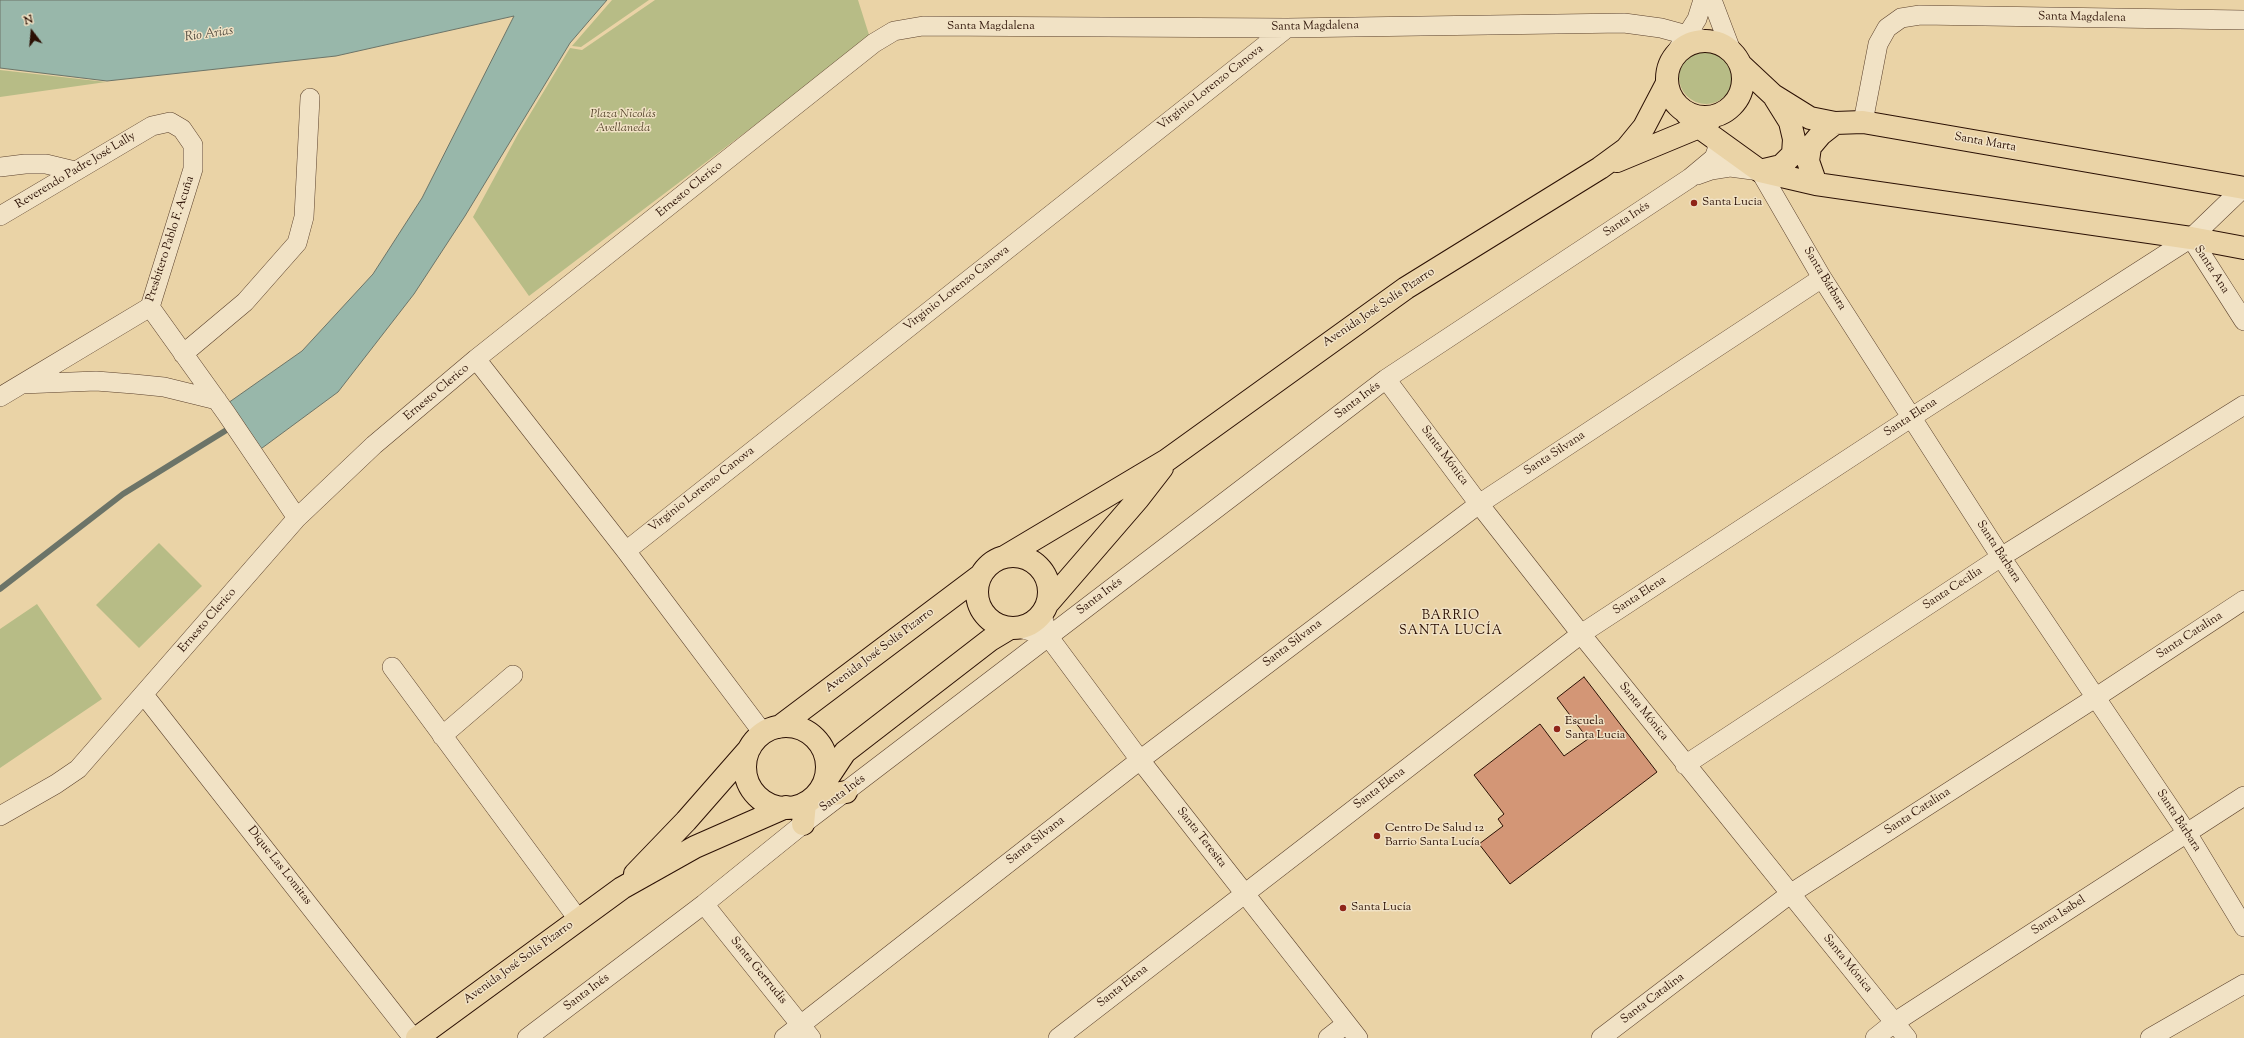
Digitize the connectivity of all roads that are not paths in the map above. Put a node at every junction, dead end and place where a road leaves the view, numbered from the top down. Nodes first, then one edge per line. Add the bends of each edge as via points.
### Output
1 (1703, 0) edge
2 (1712, 0) edge
3 (2244, 20) edge
4 (923, 26) joint
5 (1287, 28) junction
6 (1688, 44) junction
7 (1737, 58) junction
8 (1667, 83) junction
9 (1773, 95) junction
10 (310, 98) dead end
11 (1700, 119) junction
12 (1863, 122) junction
13 (1835, 123) junction
14 (152, 126) joint
15 (1717, 139) junction
16 (0, 168) edge
17 (1600, 168) junction
18 (75, 171) junction
19 (1760, 171) junction
20 (1690, 178) junction
21 (1816, 184) junction
22 (2244, 188) edge
23 (0, 216) edge
24 (2191, 238) junction
25 (2244, 248) edge
26 (1822, 278) junction
27 (150, 307) junction
28 (2244, 321) edge
29 (183, 354) junction
30 (476, 360) junction
31 (1386, 379) junction
32 (20, 384) junction
33 (0, 397) edge
34 (2244, 405) edge
35 (221, 407) junction
36 (1912, 417) junction
37 (1167, 460) junction
38 (1479, 504) junction
39 (297, 518) junction
40 (626, 551) junction
41 (1006, 556) junction
42 (2001, 557) junction
43 (981, 575) junction
44 (2244, 600) edge
45 (1045, 609) junction
46 (1015, 628) junction
47 (1581, 634) junction
48 (1048, 636) junction
49 (392, 666) dead end
50 (513, 675) dead end
51 (144, 695) junction
52 (2095, 698) junction
53 (442, 736) junction
54 (764, 736) junction
55 (1140, 760) junction
56 (1685, 764) junction
57 (846, 792) junction
58 (2244, 796) edge
59 (807, 803) junction
60 (0, 816) edge
61 (2187, 833) junction
62 (622, 888) junction
63 (1244, 893) junction
64 (1790, 894) junction
65 (704, 904) junction
66 (578, 919) junction
67 (2244, 927) edge
68 (2244, 984) edge
69 (1895, 1022) junction
70 (806, 1031) edge
71 (1352, 1031) edge
72 (413, 1038) edge
73 (417, 1038) edge
74 (527, 1038) edge
75 (784, 1038) edge
76 (1058, 1038) edge
77 (1328, 1038) edge
78 (1601, 1038) edge
79 (1874, 1038) edge
80 (1907, 1038) edge
81 (2150, 1038) edge

1 - 6 street
2 - 7 street
3 - 12 street, Santa Magdalena via 1920,15 1901,18 1887,28 1878,44
4 - 5 street, Santa Magdalena
4 - 30 street, Ernesto Clerico via 894,31 874,43
5 - 6 street, Santa Magdalena via 1624,23 1661,28
5 - 40 street, Virginio Lorenzo Canova
6 - 7 main road via 1719,43
6 - 8 main road via 1668,68
7 - 9 main road, Santa Marta
7 - 11 main road via 1744,82 1740,98 1729,110
8 - 11 main road via 1673,100
8 - 17 main road, Avenida José Solís Pizarro via 1644,127 1626,149
9 - 13 main road, Santa Marta via 1810,118
9 - 19 main road via 1790,122 1794,139 1793,154 1781,166
10 - 29 street via 304,217 297,243 245,302
11 - 15 main road
11 - 17 main road, Avenida José Solís Pizarro
12 - 13 main road, Santa Marta
12 - 22 main road, Santa Marta
13 - 21 main road via 1810,147 1808,161
14 - 18 street, Reverendo Padre José Lally
14 - 27 street, Presbítero Pablo F. Acuña via 170,122 182,129 193,145 193,169
15 - 19 main road
15 - 20 street, Santa Inés via 1714,158
16 - 18 street via 46,164
17 - 37 main road, Avenida José Solís Pizarro via 1406,288
18 - 23 street, Reverendo Padre José Lally
19 - 20 street, Santa Inés via 1730,167
19 - 21 main road
19 - 26 street, Santa Bárbara
20 - 31 street, Santa Inés
21 - 24 main road
22 - 24 street, Santa Elena
24 - 25 main road
24 - 28 street, Santa Ana
24 - 36 street, Santa Elena
26 - 36 street, Santa Bárbara
26 - 38 street, Santa Silvana
27 - 29 street
27 - 32 street, Presbítero Pablo F. Acuña
29 - 35 street
30 - 39 street, Ernesto Clerico via 374,446
30 - 40 street
31 - 38 street, Santa Mónica
31 - 48 street, Santa Inés
32 - 33 street, Presbítero Pablo F. Acuña
32 - 35 street via 96,381 164,387
34 - 42 street, Santa Cecilia
35 - 39 street
36 - 42 street, Santa Bárbara
36 - 47 street, Santa Elena
37 - 41 main road, Avenida José Solís Pizarro
37 - 45 main road, Avenida José Solís Pizarro via 1138,499
38 - 47 street, Santa Mónica
38 - 55 street, Santa Silvana
39 - 51 street, Ernesto Clerico
40 - 54 street
41 - 43 main road, Avenida José Solís Pizarro via 987,566
41 - 45 main road via 1030,559 1040,567 1047,577 1050,590
42 - 52 street, Santa Bárbara
42 - 56 street, Santa Cecilia
43 - 46 main road via 977,587 981,610 988,619 998,625
43 - 54 main road, Avenida José Solís Pizarro
44 - 52 street, Santa Catalina
45 - 46 main road, Avenida José Solís Pizarro via 1032,623
45 - 48 street
46 - 48 street
46 - 59 main road, Avenida José Solís Pizarro via 990,640 845,752
47 - 56 street, Santa Mónica
47 - 63 street, Santa Elena
48 - 55 street, Santa Teresita
48 - 57 street, Santa Inés
49 - 53 street
50 - 53 street
51 - 60 street, Ernesto Clerico via 78,769
51 - 72 street, Dique Las Lomitas
52 - 61 street, Santa Bárbara
52 - 64 street, Santa Catalina
53 - 66 street
54 - 59 main road via 746,761 746,775 751,788 760,798 772,805
54 - 59 main road via 792,726 804,730 815,738 822,748 827,760 827,773
54 - 62 main road, Avenida José Solís Pizarro
55 - 63 street, Santa Teresita
55 - 70 street, Santa Silvana
56 - 64 street, Santa Mónica
57 - 59 street, Santa Inés
57 - 59 main road
58 - 61 street, Santa Isabel
59 - 62 main road, Avenida José Solís Pizarro via 695,846
59 - 65 street, Santa Inés
61 - 67 street, Santa Bárbara
61 - 69 street, Santa Isabel
62 - 66 main road, Avenida José Solís Pizarro
63 - 71 street, Santa Teresita
63 - 76 street, Santa Elena
64 - 69 street, Santa Mónica
64 - 78 street, Santa Catalina
65 - 70 street, Santa Gertrudis
65 - 74 street, Santa Inés
66 - 73 main road, Avenida José Solís Pizarro
68 - 81 street
69 - 79 street, Santa Isabel
69 - 80 street, Santa Mónica
70 - 75 street, Santa Silvana
71 - 77 street

